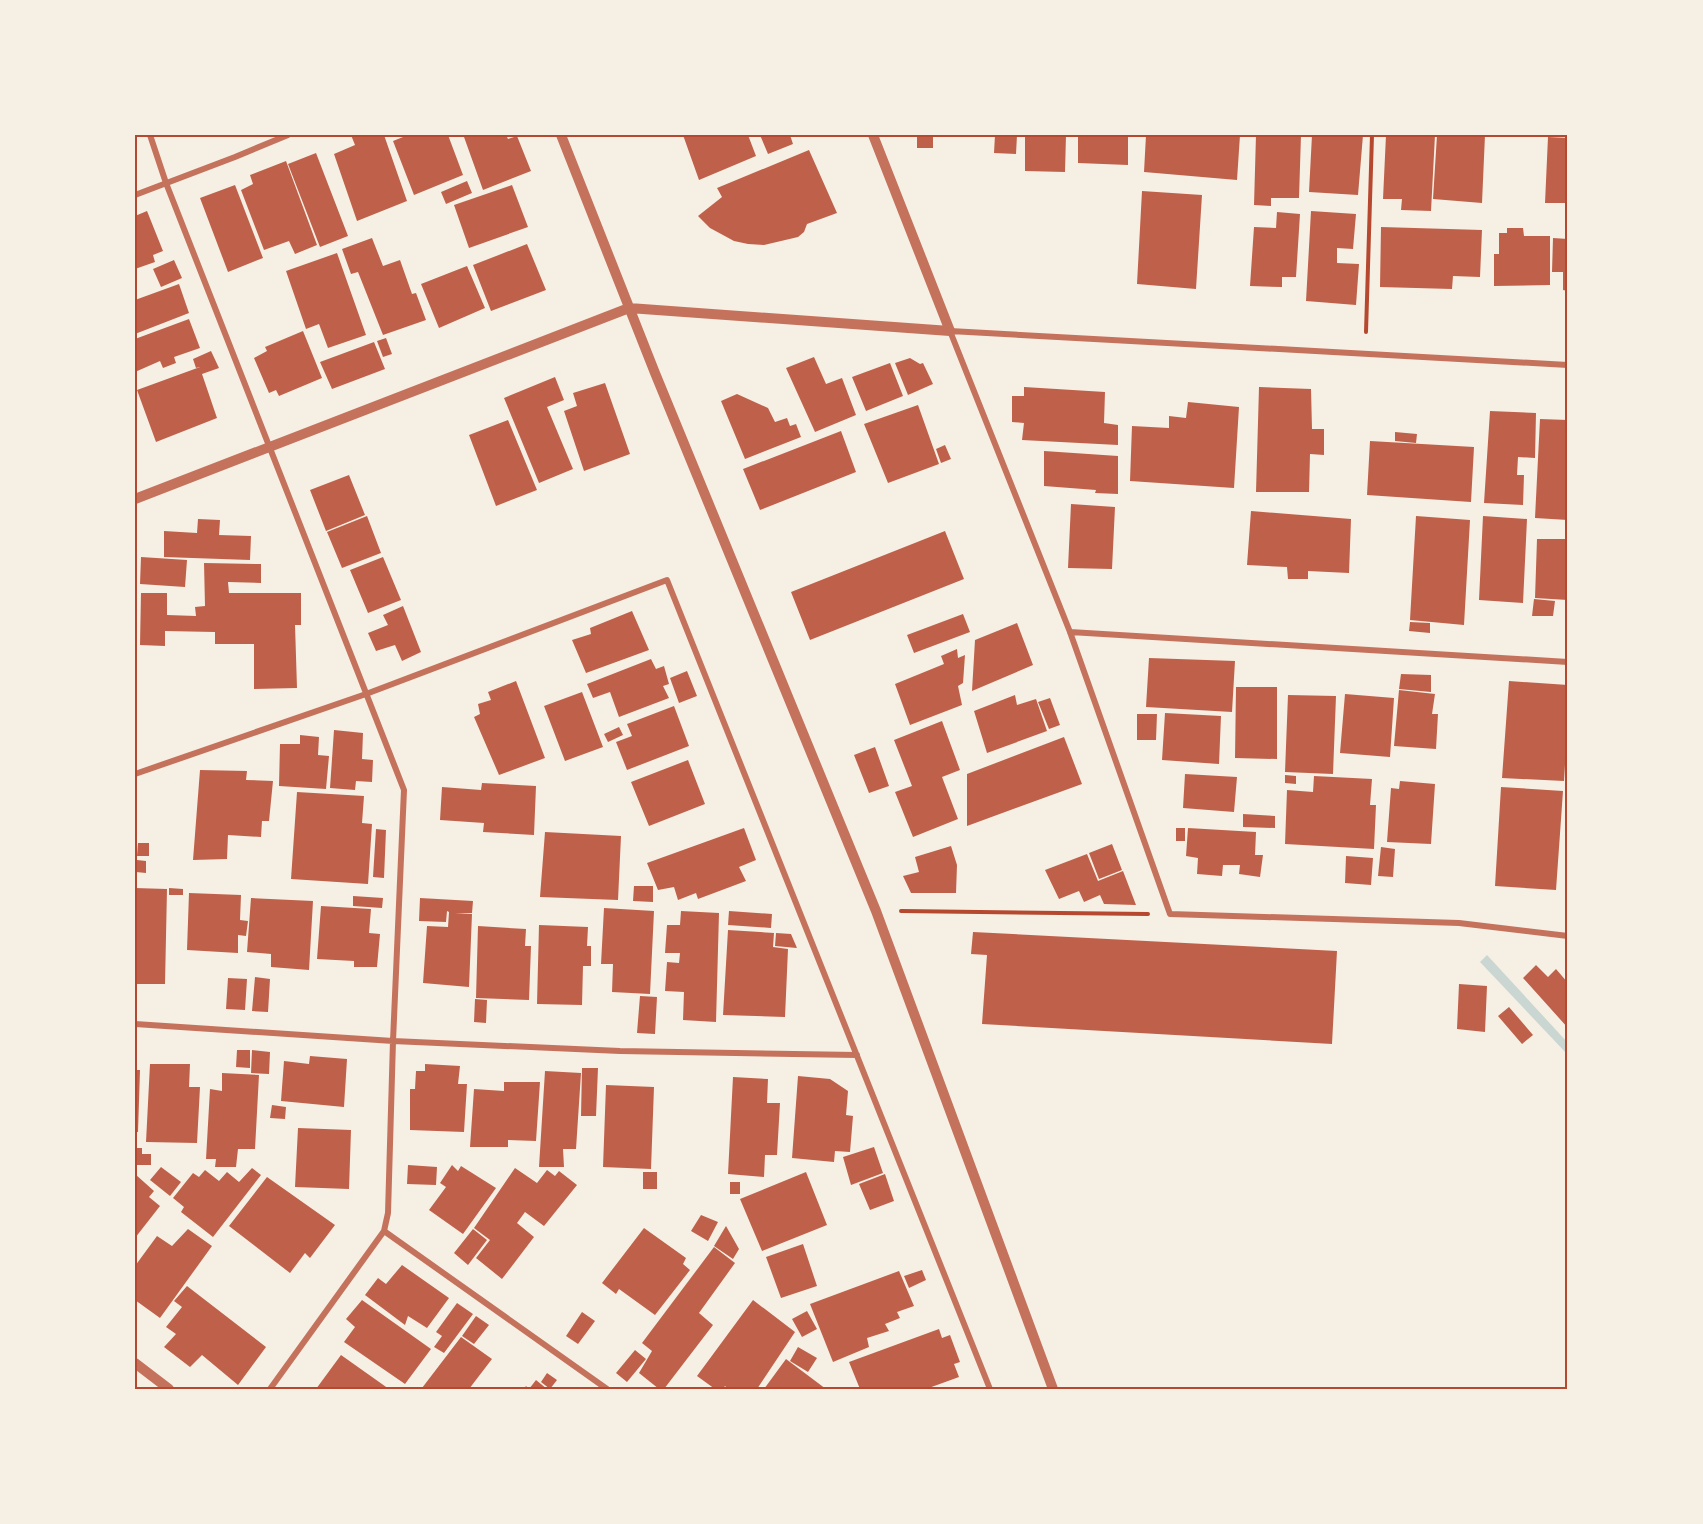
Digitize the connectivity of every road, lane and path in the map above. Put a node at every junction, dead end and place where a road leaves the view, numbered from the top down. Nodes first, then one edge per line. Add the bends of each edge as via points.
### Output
1 (150, 135) edge
2 (288, 135) edge
3 (561, 135) edge
4 (873, 135) edge
5 (1372, 135) edge
6 (166, 183) junction
7 (135, 195) edge
8 (629, 308) junction
9 (950, 331) junction
10 (1366, 353) junction
11 (1568, 365) edge
12 (270, 447) junction
13 (135, 499) edge
14 (1070, 632) junction
15 (1568, 662) edge
16 (366, 694) junction
17 (135, 774) edge
18 (876, 911) junction
19 (1170, 914) junction
20 (1568, 936) edge
21 (135, 1024) edge
22 (393, 1041) junction
23 (857, 1055) junction
24 (384, 1231) junction
25 (135, 1363) edge
26 (169, 1389) edge
27 (270, 1389) edge
28 (607, 1389) edge
29 (990, 1389) edge
30 (1053, 1389) edge

1 - 6 street
2 - 6 street
3 - 8 street
4 - 9 street
5 - 10 path
6 - 7 street
6 - 12 street
8 - 9 street
8 - 12 street
8 - 18 street
9 - 10 street
9 - 14 street
10 - 11 street
12 - 13 street
12 - 16 street
14 - 15 street
14 - 19 street
16 - 17 street
16 - 22 street via 404,790
16 - 23 street via 667,580
18 - 19 path
18 - 30 street
19 - 20 street via 1459,923
21 - 22 street
22 - 23 street via 620,1051
22 - 24 street via 388,1213
23 - 29 street
24 - 27 street
24 - 28 street
25 - 26 street

